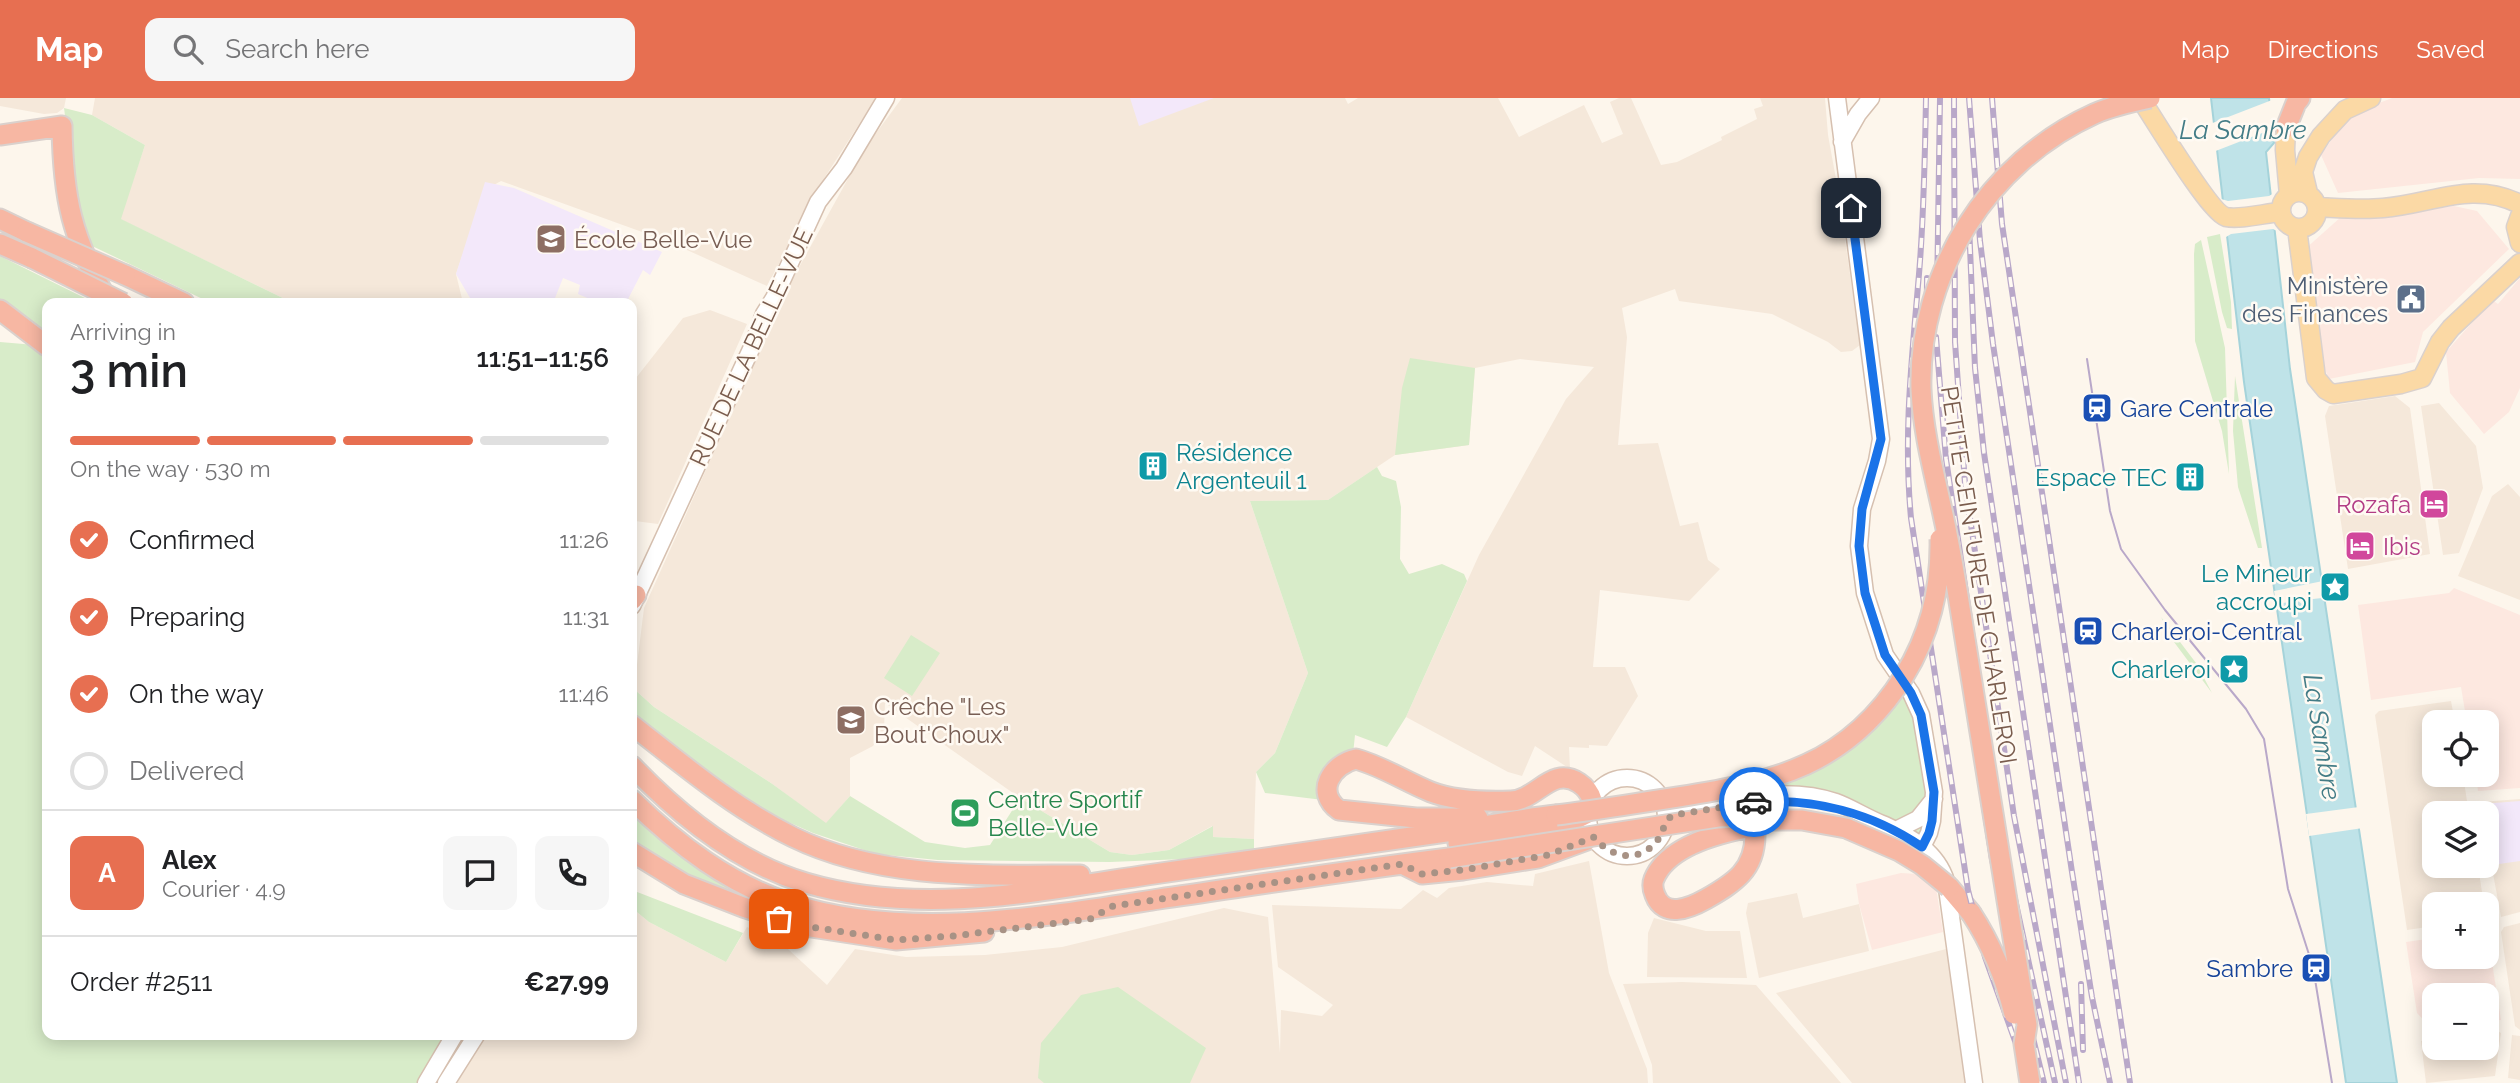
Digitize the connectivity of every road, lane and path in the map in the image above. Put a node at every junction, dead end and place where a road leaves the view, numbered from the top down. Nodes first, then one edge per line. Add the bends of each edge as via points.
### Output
1 (886, 98) edge
2 (1837, 98) edge
3 (1871, 98) edge
4 (2150, 98) edge
5 (2300, 98) edge
6 (2371, 98) edge
7 (2134, 99) edge
8 (2286, 128) joint
9 (0, 135) edge
10 (1842, 142) junction
11 (2289, 195) junction
12 (2313, 200) junction
13 (2520, 204) edge
14 (2280, 212) junction
15 (2520, 216) edge
16 (0, 219) edge
17 (2297, 228) junction
18 (2520, 243) edge
19 (0, 244) edge
20 (2520, 263) edge
21 (106, 298) edge
22 (113, 298) edge
23 (173, 298) edge
24 (0, 310) edge
25 (42, 342) edge
26 (1937, 493) junction
27 (637, 592) edge
28 (637, 729) edge
29 (637, 771) edge
30 (1739, 795) junction
31 (1934, 799) junction
32 (1662, 801) junction
33 (637, 804) edge
34 (1590, 806) junction
35 (1853, 811) junction
36 (1666, 820) junction
37 (1773, 820) junction
38 (1444, 825) junction
39 (1896, 830) junction
40 (1594, 837) junction
41 (1922, 847) junction
42 (637, 855) edge
43 (1402, 864) junction
44 (1137, 877) junction
45 (1046, 890) junction
46 (1113, 906) junction
47 (451, 1040) edge
48 (473, 1040) edge
49 (2024, 1044) junction
50 (426, 1083) edge
51 (446, 1083) edge
52 (1974, 1083) edge
53 (2030, 1083) edge

1 - 27 street, RUE DE LA BELLE-VUE via 818,202
2 - 10 street
3 - 10 street
4 - 7 highway, PETITE CEINTURE DE CHARLEROI, bridge
5 - 8 highway
6 - 12 main road via 2345,110 2308,157 2303,181
7 - 14 main road via 2219,212 2227,217
7 - 26 highway, PETITE CEINTURE DE CHARLEROI, bridge via 2094,114 2024,159 1995,187 1957,240 1934,293 1922,361 1921,391
8 - 11 main road
9 - 21 highway via 62,126 64,177 75,234
10 - 31 street via 1881,439 1862,509 1859,546 1865,593 1885,655 1917,703
11 - 12 main road via 2298,191
11 - 14 main road
12 - 13 main road via 2380,209 2468,192 2496,194
12 - 17 main road via 2312,223
14 - 17 main road via 2287,224
15 - 18 main road via 2516,227
16 - 23 highway, bridge
17 - 20 main road via 2316,378 2333,394 2422,378 2451,328
19 - 22 highway, bridge
24 - 25 highway
26 - 30 highway, bridge via 1937,587 1924,638 1899,684 1871,719 1833,750
26 - 49 highway, PETITE CEINTURE DE CHARLEROI, bridge via 1952,559 2025,1012
28 - 44 highway via 760,820 856,859 907,869 984,875
29 - 45 highway via 710,835 805,883 913,900 951,901
30 - 35 street
30 - 36 street
30 - 37 highway via 1750,814 1756,832 1754,856 1740,876 1698,904 1677,910 1665,907 1654,892 1654,880 1680,852 1699,841 1730,831 1759,827
30 - 38 highway, bridge
31 - 39 street via 1918,819
31 - 41 street
32 - 34 street via 1650,786 1630,778 1608,783
32 - 35 street via 1681,806 1791,795 1837,802
32 - 36 street
33 - 46 highway via 689,851 729,877 819,912 903,922 990,921
34 - 38 highway via 1588,792 1578,782 1560,777 1520,800 1446,797 1356,759 1334,771 1327,783 1327,795 1339,810
34 - 40 street
34 - 45 highway via 1567,825 1449,845 1071,896
35 - 39 street
36 - 40 street via 1658,841 1639,854 1616,855
37 - 43 highway, bridge via 1762,815 1718,817
37 - 49 highway, bridge via 1815,821 1856,831 1922,864 1944,882 1971,913 1995,953
38 - 44 highway
39 - 41 street
40 - 43 highway via 1548,855 1463,870 1422,874
41 - 52 street via 1937,861 1946,881
42 - 46 highway via 684,884 743,907 798,925 896,940 1090,919
43 - 46 highway
44 - 45 highway
47 - 50 street
48 - 51 street
49 - 53 highway, PETITE CEINTURE DE CHARLEROI, bridge

